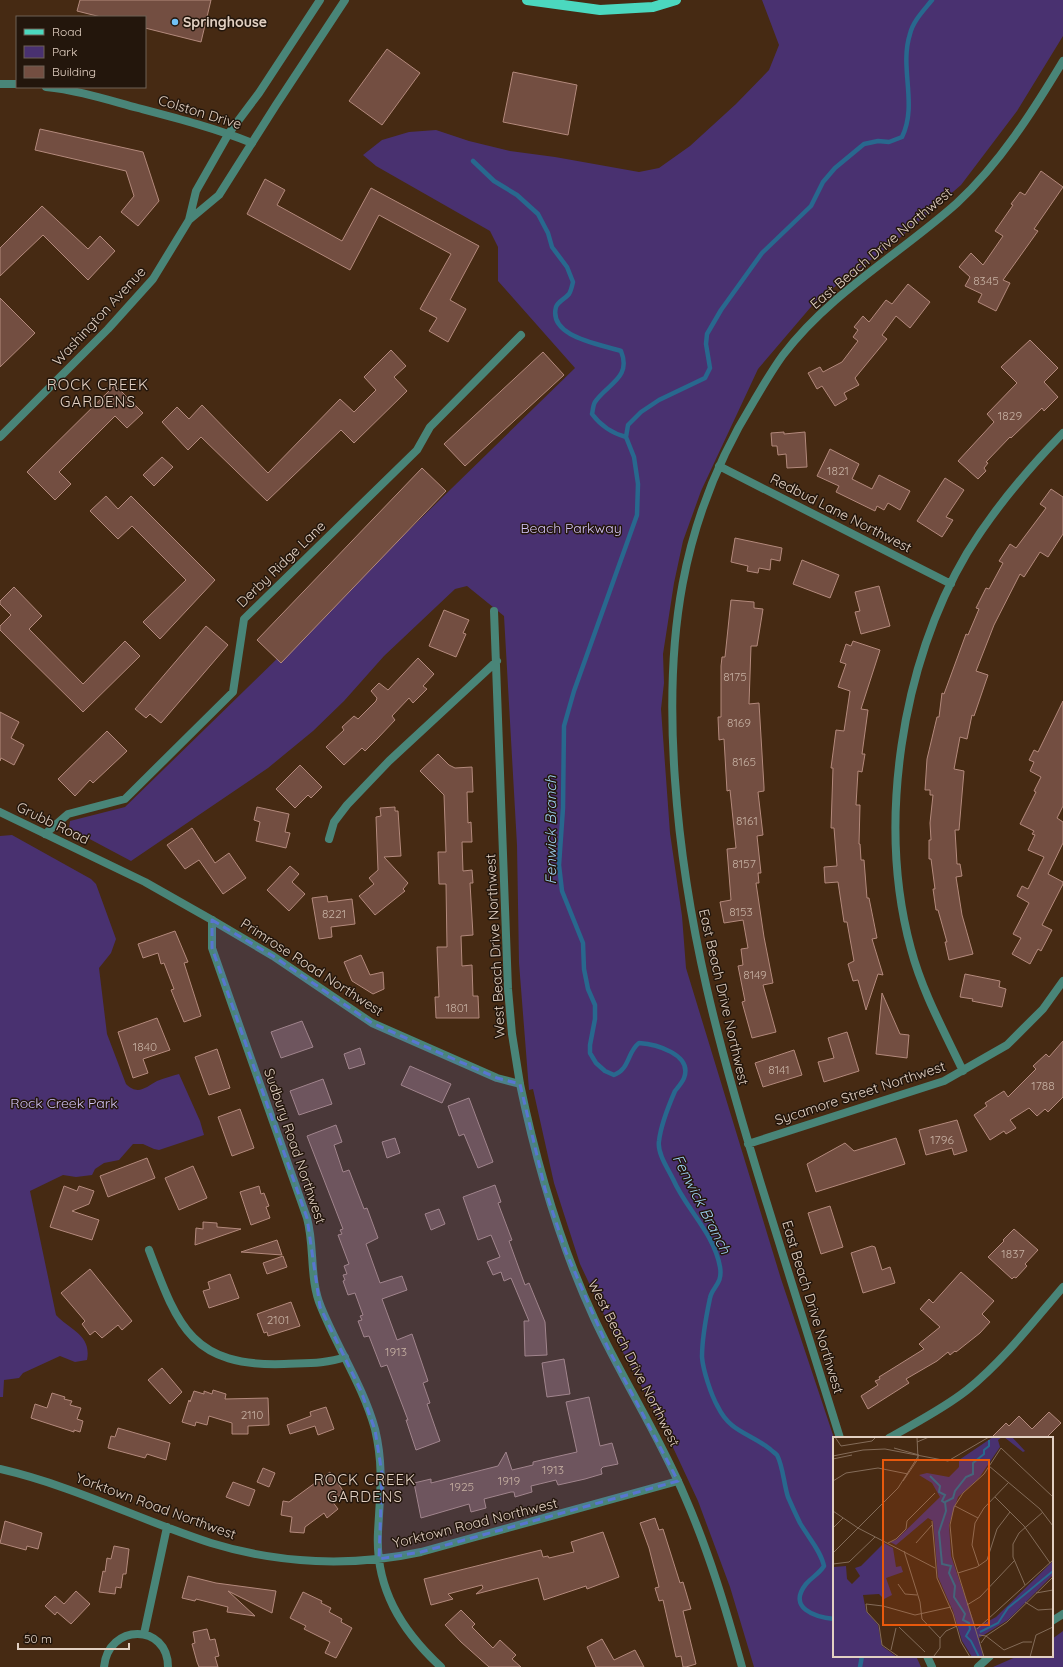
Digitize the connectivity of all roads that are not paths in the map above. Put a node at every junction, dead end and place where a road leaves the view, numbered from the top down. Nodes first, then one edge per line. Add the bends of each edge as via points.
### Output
1 (320, 0) edge
2 (346, 0) edge
3 (527, 0) edge
4 (676, 0) edge
5 (1063, 62) edge
6 (0, 84) edge
7 (16, 84) edge
8 (51, 88) edge
9 (228, 133) junction
10 (252, 142) junction
11 (189, 220) junction
12 (521, 335) dead end
13 (1063, 433) edge
14 (0, 437) edge
15 (719, 466) junction
16 (951, 584) junction
17 (494, 611) dead end
18 (496, 661) junction
19 (0, 812) edge
20 (45, 834) junction
21 (329, 840) dead end
22 (95, 858) joint
23 (212, 920) junction
24 (1063, 981) edge
25 (963, 1071) junction
26 (520, 1084) junction
27 (748, 1144) junction
28 (149, 1250) dead end
29 (1063, 1287) edge
30 (345, 1357) junction
31 (840, 1437) edge
32 (891, 1437) edge
33 (0, 1468) edge
34 (678, 1481) junction
35 (167, 1527) junction
36 (379, 1559) junction
37 (1063, 1614) edge
38 (1053, 1620) edge
39 (144, 1634) junction
40 (927, 1657) edge
41 (989, 1657) edge
42 (104, 1667) edge
43 (168, 1667) edge
44 (441, 1667) edge
45 (742, 1667) edge
46 (932, 1667) edge
47 (978, 1667) edge

1 - 9 street, Washington Avenue
2 - 10 street, Washington Avenue
3 - 4 main road via 600,10 653,7
5 - 15 street, East Beach Drive Northwest via 1015,137 972,188 926,229 852,286 806,329 782,356 738,428
6 - 7 street
8 - 9 street, Colston Drive via 107,100
9 - 10 street, Colston Drive
9 - 11 street, Washington Avenue via 196,191
10 - 11 street, Washington Avenue via 219,195
11 - 14 street, Washington Avenue via 153,280
12 - 20 street, Derby Ridge Lane via 430,427 417,450 244,619 233,692 125,799 68,814
13 - 16 street via 1004,499 967,554
15 - 16 street, Redbud Lane Northwest
15 - 27 street, East Beach Drive Northwest via 696,530 676,620 672,672 674,765 682,854 696,940 716,1031
16 - 25 street via 930,634 910,698 899,764 896,827 900,883 911,950 927,995
17 - 18 street, West Beach Drive Northwest
18 - 21 street via 389,761 347,805 334,822
18 - 26 street, West Beach Drive Northwest via 508,989
19 - 20 street, Grubb Road
20 - 22 street, Grubb Road
22 - 23 street, Primrose Road Northwest via 145,882
23 - 26 street, Primrose Road Northwest via 273,956 372,1023 497,1078
23 - 30 street, Sudbury Road Northwest via 212,948 307,1218 312,1243 314,1280 320,1307
24 - 25 street, Sycamore Street Northwest via 1043,1009 1015,1038
25 - 27 street, Sycamore Street Northwest via 919,1090 823,1118
26 - 34 street, West Beach Drive Northwest via 545,1189 568,1258 608,1348 648,1419
27 - 31 street, East Beach Drive Northwest
28 - 30 street via 175,1312 195,1339 215,1354 237,1362 261,1365 318,1362
29 - 32 street via 1025,1331 971,1386 950,1402
30 - 36 street, Sudbury Road Northwest via 365,1402 379,1451 382,1490 378,1531
33 - 35 street, Yorktown Road Northwest via 66,1487
34 - 36 street, Yorktown Road Northwest via 421,1552
34 - 45 street, West Beach Drive Northwest via 714,1571
35 - 36 street, Yorktown Road Northwest via 217,1544 279,1558 325,1561
35 - 39 street
36 - 44 street, Sudbury Road Northwest via 385,1587 400,1620 413,1639
37 - 38 street
39 - 42 street via 133,1634 115,1642 109,1650
39 - 43 street via 156,1640 163,1648
40 - 46 street
41 - 47 street

